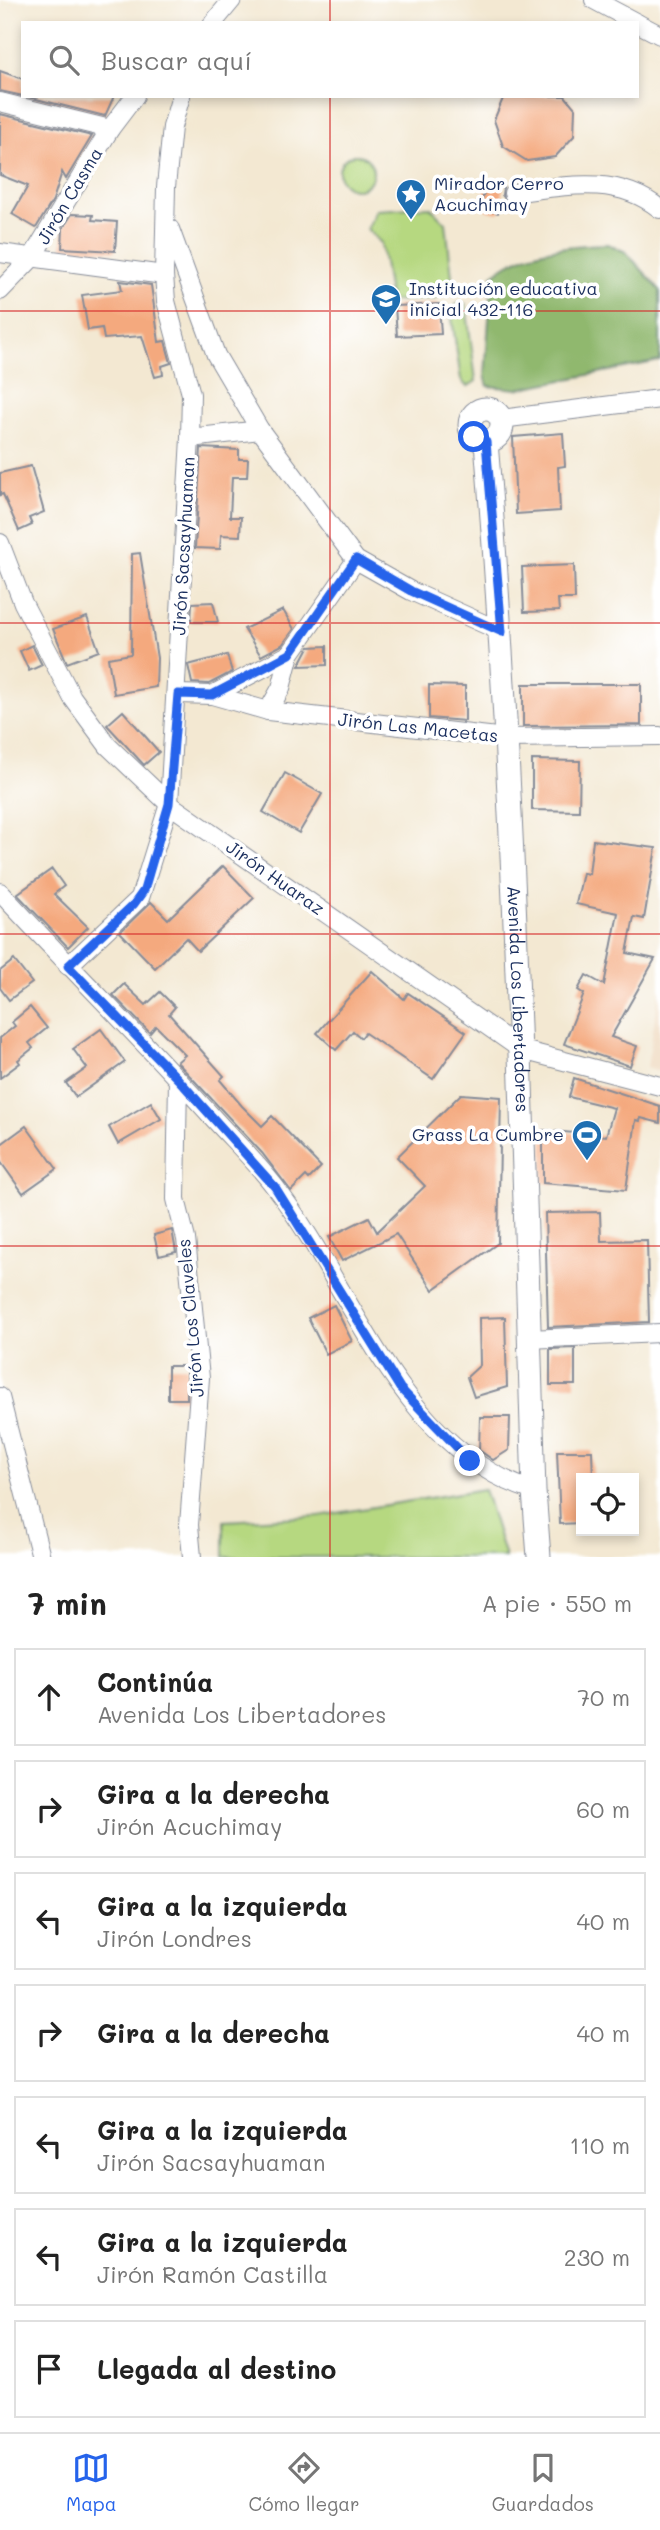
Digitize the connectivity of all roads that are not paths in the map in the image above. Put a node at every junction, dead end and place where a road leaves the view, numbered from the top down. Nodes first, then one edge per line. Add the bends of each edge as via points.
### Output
1 (232, 0) edge
2 (594, 0) edge
3 (215, 21) edge
4 (633, 21) edge
5 (639, 24) edge
6 (660, 35) edge
7 (133, 98) edge
8 (180, 98) edge
9 (0, 102) edge
10 (110, 129) junction
11 (513, 193) dead end
12 (660, 209) edge
13 (167, 222) junction
14 (0, 253) edge
15 (31, 259) junction
16 (164, 275) junction
17 (0, 291) edge
18 (660, 399) edge
19 (501, 419) joint
20 (260, 429) junction
21 (190, 438) junction
22 (0, 543) edge
23 (356, 559) junction
24 (502, 632) junction
25 (290, 654) junction
26 (178, 694) junction
27 (212, 695) junction
28 (268, 711) junction
29 (660, 736) edge
30 (506, 738) junction
31 (169, 804) junction
32 (0, 891) edge
33 (68, 966) junction
34 (522, 1050) junction
35 (178, 1079) junction
36 (660, 1086) edge
37 (660, 1333) edge
38 (529, 1339) junction
39 (0, 1396) edge
40 (534, 1491) junction
41 (41, 1557) edge
42 (192, 1557) edge
43 (539, 1557) edge

1 - 3 street
2 - 4 street
5 - 6 street
7 - 10 street, Jirón Casma
8 - 13 street, Jirón Sacsayhuaman via 172,127
9 - 10 street
10 - 15 street, Jirón Casma
11 - 12 street via 608,184 632,191
13 - 16 street, Jirón Sacsayhuaman
13 - 20 street via 216,355
14 - 15 street
15 - 16 street
15 - 17 street, Jirón Casma
16 - 21 street, Jirón Sacsayhuaman via 166,301 191,394
18 - 19 street
19 - 24 street, Avenida Los Libertadores via 491,410 476,412 469,424 474,437 486,442
20 - 21 street
20 - 23 street
21 - 26 street, Jirón Sacsayhuaman
22 - 31 street, Jirón Huaraz via 23,603 72,697 108,746
23 - 24 street via 411,591
23 - 25 street
24 - 30 street, Avenida Los Libertadores
25 - 27 street
25 - 28 street via 281,688
26 - 27 street, Jirón Las Macetas
26 - 31 street, Jirón Sacsayhuaman
27 - 28 street, Jirón Las Macetas
28 - 30 street, Jirón Las Macetas
29 - 30 street, Jirón Las Macetas
30 - 34 street, Avenida Los Libertadores
31 - 33 street, Jirón Sacsayhuaman via 140,898
31 - 34 street, Jirón Huaraz
32 - 33 street
33 - 35 street
34 - 36 street, Jirón Huaraz
34 - 38 street, Avenida Los Libertadores
35 - 40 street via 275,1187 400,1388 470,1461 503,1481
35 - 42 street, Jirón Los Claveles via 176,1199 186,1239 200,1378 189,1525
37 - 38 street
38 - 40 street, Avenida Los Libertadores
39 - 41 street
40 - 43 street, Avenida Los Libertadores

